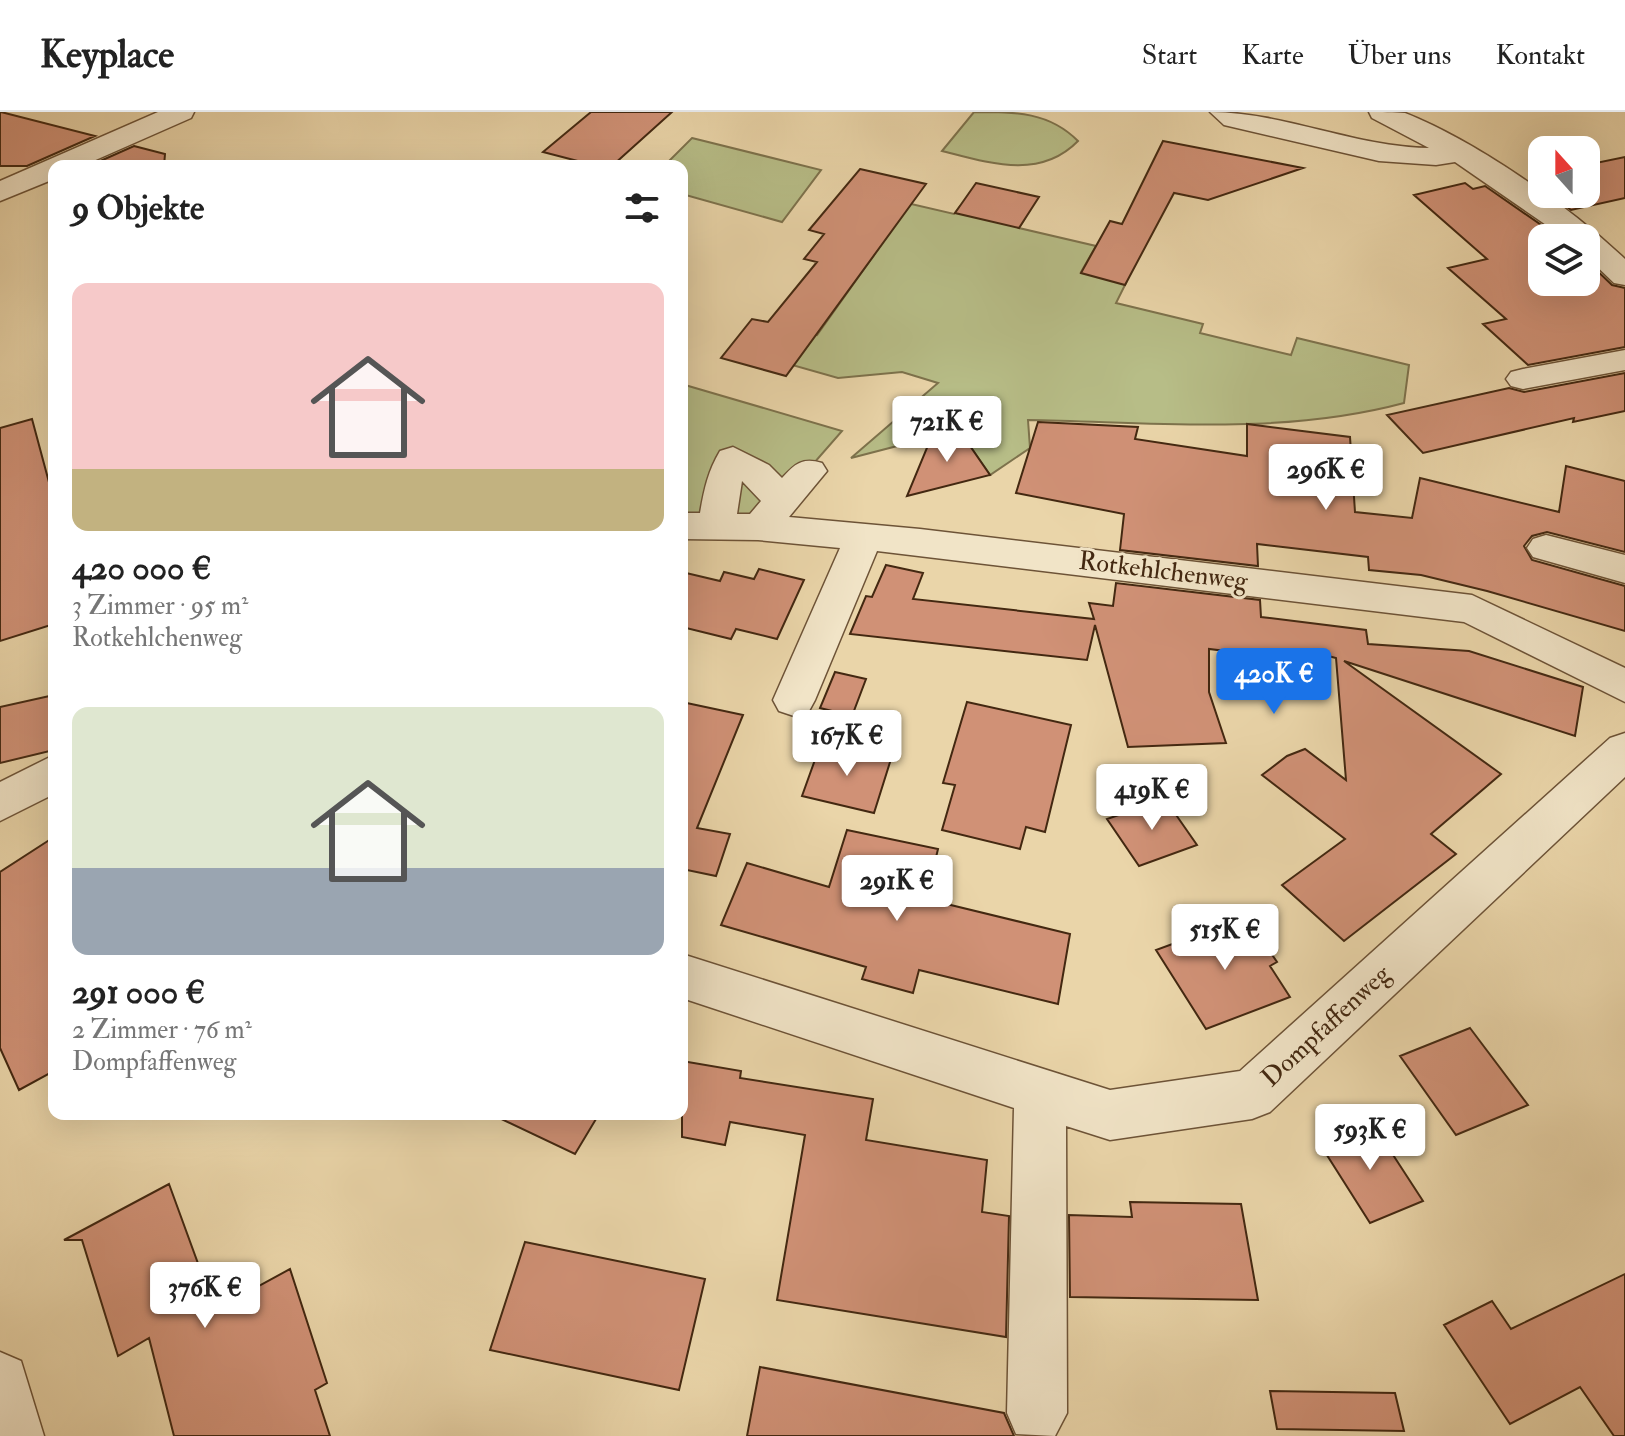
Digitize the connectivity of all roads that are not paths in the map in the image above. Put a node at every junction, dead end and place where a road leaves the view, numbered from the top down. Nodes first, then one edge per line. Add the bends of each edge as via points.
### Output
1 (181, 112) edge
2 (1223, 112) edge
3 (1382, 112) edge
4 (1459, 153) junction
5 (72, 160) edge
6 (48, 171) edge
7 (0, 192) edge
8 (1565, 224) edge
9 (1625, 233) edge
10 (1600, 236) edge
11 (1600, 252) edge
12 (1625, 276) edge
13 (1625, 360) edge
14 (1523, 379) dead end
15 (809, 471) dead end
16 (770, 514) junction
17 (700, 526) edge
18 (864, 537) junction
19 (1546, 548) dead end
20 (1625, 569) edge
21 (1625, 686) edge
22 (794, 700) dead end
23 (1625, 750) edge
24 (48, 776) edge
25 (0, 803) edge
26 (688, 978) edge
27 (1040, 1092) junction
28 (0, 1382) edge
29 (1037, 1413) dead end
30 (13, 1436) edge

1 - 5 street
2 - 4 street via 1234,119 1401,157 1436,159
3 - 4 street
4 - 8 street
6 - 7 street
9 - 10 street
11 - 12 street
13 - 14 street
15 - 16 street
16 - 17 street, Rotkehlchenweg
16 - 17 street via 756,473 733,459
16 - 18 street, Rotkehlchenweg
18 - 21 street, Rotkehlchenweg via 1472,609
18 - 22 street
19 - 20 street
23 - 27 street, Dompfaffenweg via 1252,1094 1110,1115
24 - 25 street
26 - 27 street, Dompfaffenweg
27 - 29 street
28 - 30 street

